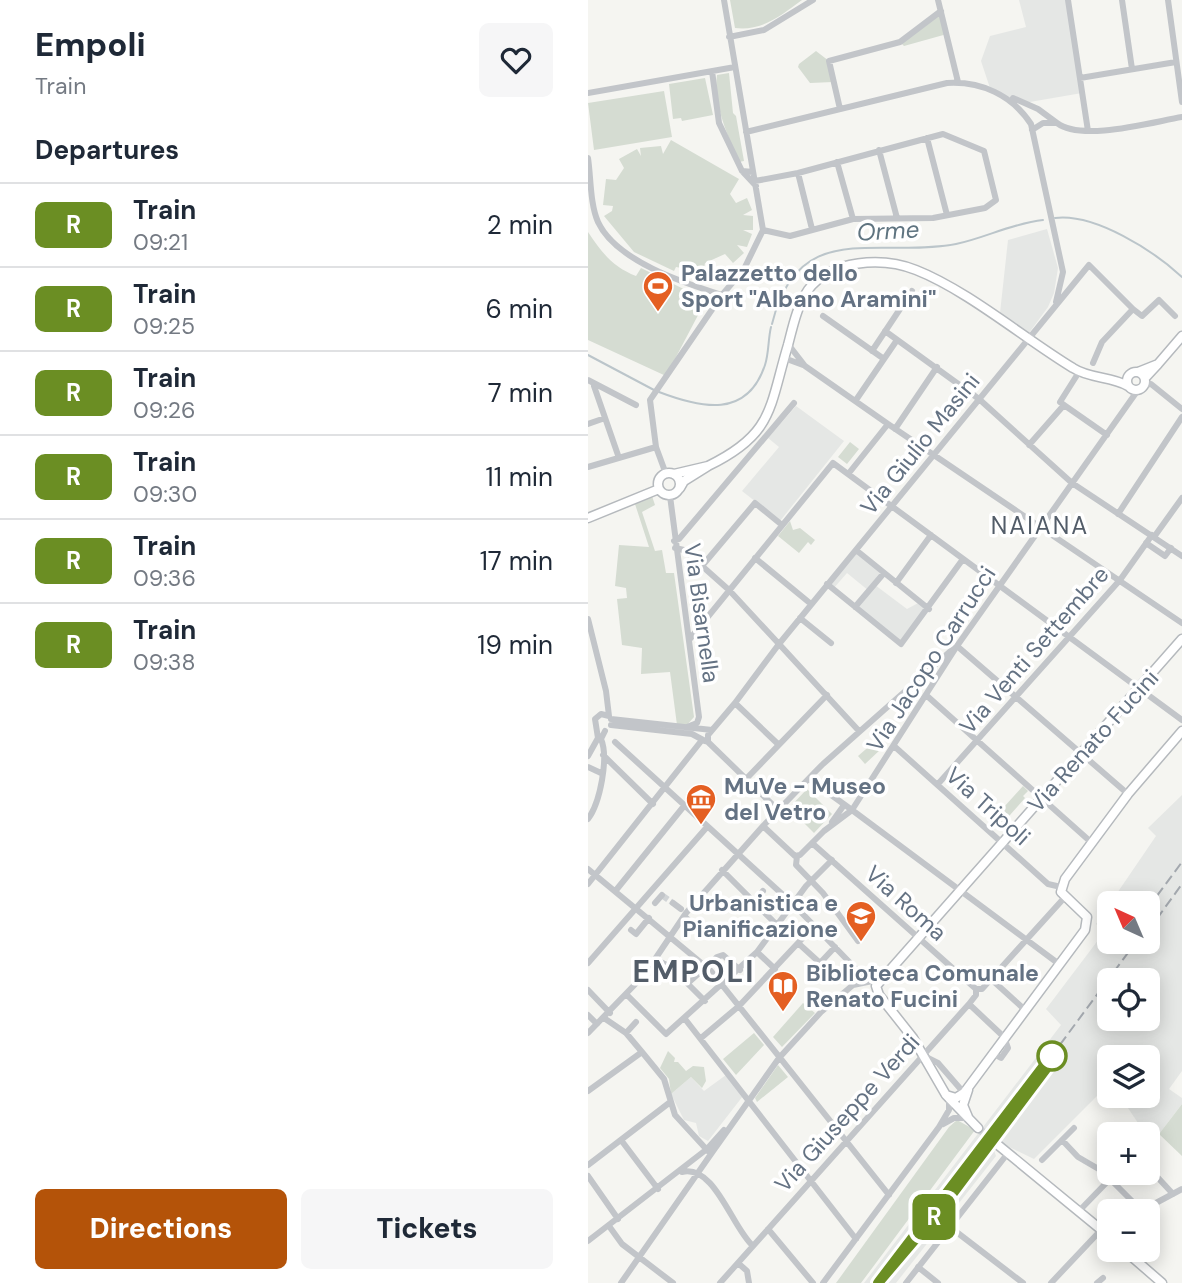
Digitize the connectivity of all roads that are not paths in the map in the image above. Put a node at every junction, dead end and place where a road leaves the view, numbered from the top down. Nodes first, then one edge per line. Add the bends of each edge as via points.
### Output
1 (724, 0) edge
2 (813, 0) edge
3 (938, 0) edge
4 (1068, 0) edge
5 (1122, 0) edge
6 (1168, 0) edge
7 (941, 11) junction
8 (729, 37) junction
9 (1176, 62) junction
10 (735, 67) junction
11 (1132, 69) junction
12 (712, 71) junction
13 (1080, 78) junction
14 (958, 82) junction
15 (588, 93) edge
16 (1000, 93) junction
17 (1182, 102) edge
18 (840, 109) junction
19 (1047, 116) junction
20 (1182, 117) edge
21 (1057, 123) junction
22 (1031, 127) junction
23 (1088, 131) junction
24 (746, 132) junction
25 (929, 137) junction
26 (879, 150) junction
27 (588, 158) edge
28 (837, 162) junction
29 (742, 171) junction
30 (754, 172) junction
31 (798, 173) junction
32 (756, 183) junction
33 (947, 215) junction
34 (897, 218) junction
35 (597, 219) junction
36 (853, 219) junction
37 (588, 224) edge
38 (812, 229) junction
39 (763, 230) junction
40 (912, 291) dead end
41 (722, 295) junction
42 (1133, 309) junction
43 (1051, 311) junction
44 (823, 316) dead end
45 (1175, 316) dead end
46 (885, 331) junction
47 (1182, 335) edge
48 (1029, 339) junction
49 (897, 340) junction
50 (786, 351) junction
51 (872, 351) junction
52 (795, 359) junction
53 (884, 359) junction
54 (1093, 363) dead end
55 (937, 367) junction
56 (781, 369) junction
57 (1079, 372) junction
58 (1108, 379) junction
59 (1139, 380) junction
60 (591, 383) edge
61 (979, 399) junction
62 (856, 400) junction
63 (794, 403) dead end
64 (1062, 404) junction
65 (636, 405) dead end
66 (1182, 409) edge
67 (1182, 417) edge
68 (605, 418) junction
69 (588, 424) edge
70 (888, 424) junction
71 (895, 429) junction
72 (1107, 435) junction
73 (1029, 445) junction
74 (656, 447) junction
75 (934, 455) junction
76 (619, 458) junction
77 (708, 466) junction
78 (588, 467) edge
79 (849, 473) junction
80 (670, 474) junction
81 (1072, 483) junction
82 (680, 488) junction
83 (659, 489) junction
84 (670, 496) junction
85 (1182, 498) edge
86 (892, 505) junction
87 (1118, 514) junction
88 (588, 518) edge
89 (781, 526) junction
90 (1042, 527) junction
91 (931, 535) junction
92 (1153, 536) junction
93 (1146, 543) junction
94 (675, 544) junction
95 (1171, 548) junction
96 (856, 550) junction
97 (1182, 556) edge
98 (755, 558) junction
99 (963, 559) junction
100 (702, 566) junction
101 (884, 573) junction
102 (1120, 580) junction
103 (895, 583) junction
104 (828, 584) junction
105 (1000, 585) junction
106 (729, 590) junction
107 (811, 604) junction
108 (855, 607) junction
109 (929, 608) junction
110 (800, 618) junction
111 (588, 619) edge
112 (1182, 623) edge
113 (1070, 637) junction
114 (1182, 639) edge
115 (689, 640) junction
116 (831, 643) dead end
117 (779, 644) junction
118 (957, 646) junction
119 (1139, 688) junction
120 (827, 695) junction
121 (926, 695) junction
122 (1017, 696) junction
123 (735, 703) junction
124 (610, 720) junction
125 (1182, 720) edge
126 (591, 721) edge
127 (687, 727) junction
128 (601, 730) junction
129 (859, 731) junction
130 (1182, 731) edge
131 (708, 737) junction
132 (978, 741) junction
133 (615, 743) dead end
134 (779, 745) junction
135 (894, 747) junction
136 (1082, 753) junction
137 (604, 755) junction
138 (588, 756) edge
139 (588, 767) edge
140 (601, 773) junction
141 (746, 779) junction
142 (809, 779) junction
143 (938, 785) junction
144 (664, 789) junction
145 (1128, 794) junction
146 (1042, 799) junction
147 (653, 804) junction
148 (844, 805) junction
149 (684, 806) junction
150 (778, 810) junction
151 (852, 810) junction
152 (588, 819) edge
153 (763, 826) junction
154 (707, 827) junction
155 (824, 831) junction
156 (1003, 842) junction
157 (812, 843) junction
158 (1092, 843) junction
159 (737, 853) junction
160 (797, 856) junction
161 (832, 860) junction
162 (588, 869) edge
163 (722, 870) junction
164 (598, 874) junction
165 (811, 881) junction
166 (588, 882) edge
167 (1061, 887) junction
168 (617, 889) junction
169 (961, 890) junction
170 (763, 891) dead end
171 (659, 892) junction
172 (1065, 897) junction
173 (754, 902) junction
174 (655, 903) dead end
175 (673, 903) tunnel mouth
176 (793, 904) junction
177 (637, 907) junction
178 (684, 912) junction
179 (649, 918) junction
180 (777, 925) junction
181 (814, 926) junction
182 (631, 930) dead end
183 (702, 932) dead end
184 (669, 936) junction
185 (918, 937) junction
186 (1027, 940) junction
187 (858, 941) dead end
188 (798, 943) junction
189 (835, 947) junction
190 (757, 952) junction
191 (655, 959) junction
192 (820, 962) junction
193 (588, 963) edge
194 (1059, 964) junction
195 (703, 966) junction
196 (775, 969) junction
197 (740, 970) junction
198 (811, 971) dead end
199 (882, 979) junction
200 (991, 979) junction
201 (862, 983) junction
202 (690, 985) junction
203 (723, 986) junction
204 (976, 989) junction
205 (588, 990) edge
206 (876, 990) junction
207 (626, 994) junction
208 (705, 1001) junction
209 (969, 1004) junction
210 (739, 1006) junction
211 (1024, 1010) junction
212 (588, 1015) edge
213 (607, 1016) junction
214 (685, 1019) junction
215 (639, 1020) junction
216 (597, 1024) junction
217 (588, 1033) edge
218 (626, 1033) junction
219 (1004, 1037) junction
220 (701, 1038) junction
221 (642, 1052) junction
222 (922, 1055) junction
223 (779, 1058) junction
224 (971, 1083) junction
225 (588, 1091) edge
226 (964, 1093) junction
227 (946, 1096) junction
228 (748, 1100) junction
229 (669, 1103) junction
230 (743, 1108) junction
231 (972, 1123) junction
232 (939, 1127) junction
233 (1074, 1128) dead end
234 (621, 1140) junction
235 (1062, 1140) junction
236 (846, 1142) junction
237 (998, 1145) tunnel mouth
238 (711, 1149) junction
239 (1008, 1153) junction
240 (1042, 1160) dead end
241 (588, 1165) edge
242 (1097, 1168) edge
243 (678, 1173) junction
244 (699, 1173) junction
245 (588, 1176) edge
246 (1160, 1180) edge
247 (811, 1181) junction
248 (1104, 1185) edge
249 (1116, 1185) edge
250 (591, 1188) edge
251 (658, 1189) junction
252 (1182, 1189) edge
253 (1173, 1194) junction
254 (889, 1195) junction
255 (1129, 1199) edge
256 (1160, 1201) edge
257 (1079, 1211) junction
258 (618, 1219) junction
259 (1097, 1223) edge
260 (609, 1226) junction
261 (950, 1227) junction
262 (768, 1229) junction
263 (1097, 1236) edge
264 (856, 1239) junction
265 (588, 1241) edge
266 (753, 1246) junction
267 (639, 1258) junction
268 (738, 1262) junction
269 (1138, 1262) edge
270 (918, 1267) junction
271 (671, 1282) edge
272 (621, 1283) edge
273 (720, 1283) edge
274 (750, 1283) edge
275 (813, 1283) edge
276 (823, 1283) edge
277 (906, 1283) edge
278 (938, 1283) edge
279 (1023, 1283) edge
280 (1051, 1283) edge
281 (1162, 1283) edge

1 - 8 street
2 - 8 street via 771,27
3 - 7 street
4 - 13 street
5 - 11 street
6 - 9 street
7 - 14 street
7 - 18 street via 900,42 829,61
8 - 10 street
9 - 11 street
9 - 17 street
10 - 12 street
10 - 24 street
11 - 13 street
12 - 15 street
12 - 29 street via 719,123
13 - 23 street
14 - 16 street
14 - 18 street
16 - 19 street
16 - 22 street via 1023,112
18 - 24 street
19 - 21 street
19 - 22 street via 1036,117
20 - 23 street
21 - 22 street
21 - 23 street via 1071,131
22 - 43 street via 1063,279
24 - 30 street
25 - 26 street
25 - 33 street
25 - 33 street via 943,134 984,151 996,200 985,208
26 - 28 street
26 - 34 street
27 - 35 street
28 - 31 street
28 - 36 street
29 - 30 street
29 - 32 street
30 - 32 street
31 - 32 street
31 - 38 street
32 - 39 street
33 - 34 street
34 - 36 street
35 - 37 street
35 - 41 street via 617,245 644,263
36 - 38 street
38 - 39 street via 790,236
39 - 41 street via 744,268
40 - 46 street
41 - 74 street via 650,400
42 - 43 street, Via Giulio Masini via 1089,265
42 - 45 street via 1142,316 1159,300
42 - 54 street via 1102,342
43 - 48 street, Via Giulio Masini
44 - 51 street
46 - 49 street
46 - 51 street
47 - 59 main road
48 - 50 main road via 917,270 866,263 839,268 810,288
48 - 57 main road
48 - 61 street, Via Giulio Masini
49 - 53 street
49 - 55 street
50 - 52 street
50 - 52 street
50 - 56 main road
51 - 53 street
52 - 56 street
52 - 62 street
53 - 62 street
55 - 61 street
55 - 71 street
56 - 77 main road via 759,430 742,448
57 - 58 main road
57 - 64 street
58 - 59 main road
58 - 59 main road via 1128,386
59 - 66 street
59 - 72 street, Via Jacopo Carrucci
60 - 65 street
60 - 68 street
61 - 73 street
61 - 75 street, Via Giulio Masini
62 - 70 street
63 - 94 street
64 - 72 street
64 - 73 street
67 - 87 street
68 - 69 street
68 - 76 street
70 - 71 street
70 - 79 street
71 - 75 street
72 - 81 street, Via Jacopo Carrucci
73 - 81 street
74 - 76 street
74 - 80 street
75 - 86 street, Via Giulio Masini
75 - 90 street
76 - 78 street
77 - 80 main road
77 - 82 main road
79 - 86 street
79 - 89 street via 833,463
80 - 82 main road via 679,479
80 - 83 main road via 659,480
81 - 87 street
81 - 90 street, Via Jacopo Carrucci
82 - 84 main road
83 - 84 main road
83 - 88 main road
84 - 94 street, Via Bisarnella
85 - 92 street, Via Venti Settembre
86 - 91 street
86 - 96 street, Via Giulio Masini
87 - 92 street
89 - 98 street
89 - 100 street via 755,503
90 - 102 street
90 - 105 street, Via Jacopo Carrucci
91 - 99 street
91 - 103 street
92 - 93 street, Via Venti Settembre
92 - 95 street
93 - 95 street via 1165,556
93 - 102 street, Via Venti Settembre
94 - 100 street
94 - 115 street, Via Bisarnella
95 - 97 street
96 - 101 street
96 - 104 street, Via Giulio Masini
98 - 106 street
98 - 107 street
99 - 105 street
99 - 109 street
100 - 106 street
101 - 103 street
101 - 108 street
102 - 112 street
102 - 113 street, Via Venti Settembre
103 - 109 street
104 - 107 street, Via Giulio Masini
104 - 108 street
105 - 113 street
105 - 118 street, Via Jacopo Carrucci
106 - 115 street
106 - 117 street
107 - 110 street, Via Giulio Masini
108 - 109 street via 901,644
110 - 116 street
110 - 117 street, Via Giulio Masini
111 - 124 street
113 - 119 street
113 - 122 street, Via Venti Settembre
114 - 119 main road, Via Renato Fucini
115 - 127 street, Via Bisarnella via 699,717
117 - 120 street
117 - 123 street, Via Giulio Masini
118 - 121 street, Via Jacopo Carrucci
118 - 122 street
118 - 129 street
119 - 125 street
119 - 136 main road, Via Renato Fucini
120 - 129 street
120 - 134 street
121 - 132 street
121 - 135 street, Via Jacopo Carrucci
122 - 132 street, Via Venti Settembre
122 - 136 street
123 - 131 street, Via Giulio Masini
123 - 134 street
124 - 126 street via 601,714
124 - 127 street
124 - 128 street
124 - 131 street
126 - 128 street
127 - 131 street
128 - 137 street
128 - 138 street
129 - 142 street
130 - 145 main road
131 - 141 street
131 - 144 street, Via Giulio Masini
132 - 143 street, Via Venti Settembre
132 - 146 street
133 - 144 street
134 - 141 street
135 - 143 street, Via Tripoli
135 - 151 street, Via Jacopo Carrucci
136 - 145 street
136 - 146 main road, Via Renato Fucini
137 - 140 street
137 - 147 street
139 - 140 street
140 - 152 street
141 - 150 street
142 - 148 street
142 - 150 street
143 - 156 street, Via Tripoli
144 - 147 street, Via Giulio Masini
144 - 149 street
145 - 158 main road
146 - 156 main road, Via Renato Fucini
146 - 158 street
147 - 164 street, Via Giulio Masini
148 - 151 street
148 - 155 street
149 - 154 street
149 - 168 street
150 - 153 street
151 - 155 street, Via Jacopo Carrucci
151 - 169 street
153 - 159 street
153 - 160 street
154 - 159 street
154 - 171 street
155 - 157 street
156 - 167 street, Via Tripoli via 1048,884
156 - 169 main road, Via Renato Fucini
157 - 160 street
157 - 161 street, Via Roma
158 - 167 main road
159 - 163 street
159 - 176 street
160 - 165 street via 796,865
161 - 165 street
161 - 185 street, Via Roma
162 - 164 street
162 - 166 street
163 - 173 street
163 - 178 street
164 - 166 street, Via Giulio Masini
164 - 168 street
165 - 176 street
165 - 187 street
167 - 172 main road
168 - 177 street
169 - 185 main road, Via Renato Fucini
169 - 186 street
170 - 173 street
171 - 174 street
171 - 177 street
172 - 186 street
172 - 194 main road via 1088,920
173 - 180 street
175 - 178 street
176 - 180 street
176 - 181 street
177 - 179 street
177 - 193 street
178 - 183 street
178 - 184 street
179 - 182 street via 636,934
179 - 184 street
180 - 190 street
181 - 188 street
181 - 189 street
184 - 191 street
184 - 195 street
185 - 199 main road, Via Renato Fucini
185 - 204 street, Via Roma
186 - 194 street
186 - 200 street
188 - 192 street
188 - 196 street
189 - 192 street
189 - 201 street via 860,973
190 - 196 street
190 - 197 street
191 - 202 street
191 - 207 street
192 - 198 street
194 - 211 main road
195 - 197 street via 723,955
195 - 202 street
195 - 203 street
196 - 210 street
197 - 203 street
199 - 201 street
199 - 206 main road, Via Renato Fucini
200 - 204 street
200 - 211 street
201 - 206 street
201 - 223 street via 831,1003
202 - 208 street
203 - 208 street
203 - 210 street
204 - 209 street, Via Giuseppe Verdi
205 - 213 street
206 - 222 main road
207 - 213 street
207 - 215 street
208 - 214 street
209 - 219 street
209 - 222 street, Via Giuseppe Verdi
210 - 220 street
210 - 223 street
211 - 219 main road
212 - 216 street
213 - 216 street
213 - 218 street
214 - 215 street via 666,1034
214 - 220 street
215 - 218 street
216 - 217 street
218 - 221 street
219 - 224 main road
220 - 228 street
221 - 225 street
221 - 229 street via 664,1079
222 - 226 street via 938,1063
222 - 227 main road
222 - 236 street, Via Giuseppe Verdi
223 - 228 street
223 - 236 street
224 - 226 main road
224 - 231 main road via 964,1105
226 - 227 main road via 956,1098
227 - 231 main road
227 - 232 street via 949,1110
228 - 230 street
228 - 247 street
229 - 234 street
229 - 238 street via 686,1130
230 - 238 street
230 - 238 street
231 - 232 street via 954,1118
232 - 254 street
233 - 235 street
234 - 241 street
234 - 251 street
235 - 240 street
235 - 242 street
236 - 247 street, Via Giuseppe Verdi
236 - 254 street
237 - 239 main road
238 - 243 street
238 - 244 street
239 - 257 main road
239 - 261 street
243 - 244 street
243 - 251 street
244 - 266 street
244 - 267 street
245 - 250 street
246 - 253 street
247 - 262 street, Via Giuseppe Verdi
247 - 264 street
248 - 257 street
249 - 255 street
250 - 258 street
251 - 258 street
252 - 253 street
253 - 256 street
254 - 264 street
257 - 259 main road
258 - 260 street
260 - 265 street
260 - 267 street
261 - 270 street
261 - 279 street
262 - 266 street, Via Giuseppe Verdi
262 - 275 street
263 - 280 street
264 - 276 street
266 - 268 street, Via Giuseppe Verdi
267 - 271 street
267 - 272 street
268 - 273 street, Via Giuseppe Verdi
268 - 274 street
269 - 281 main road
270 - 277 street
270 - 278 street

